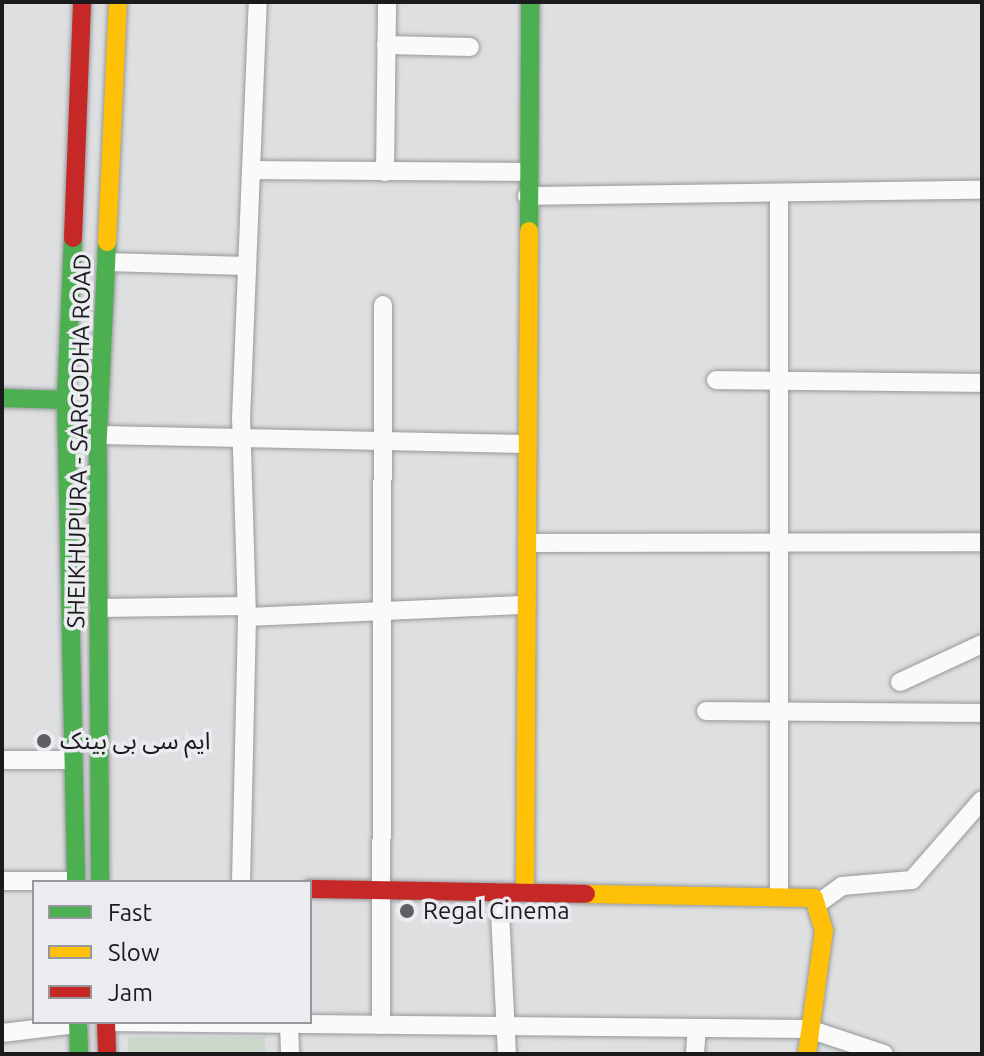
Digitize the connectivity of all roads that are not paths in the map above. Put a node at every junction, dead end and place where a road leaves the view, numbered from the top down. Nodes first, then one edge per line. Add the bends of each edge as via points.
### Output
1 (82, 2) edge
2 (118, 2) edge
3 (258, 2) edge
4 (387, 2) edge
5 (530, 2) edge
6 (386, 45) junction
7 (470, 47) dead end
8 (251, 170) junction
9 (385, 172) junction
10 (527, 172) junction
11 (982, 190) edge
12 (779, 193) junction
13 (527, 196) junction
14 (106, 262) junction
15 (247, 266) junction
16 (383, 305) dead end
17 (716, 380) dead end
18 (780, 381) junction
19 (982, 383) edge
20 (2, 398) edge
21 (66, 400) junction
22 (98, 435) junction
23 (242, 439) junction
24 (385, 441) junction
25 (527, 444) junction
26 (982, 542) edge
27 (527, 543) junction
28 (781, 544) junction
29 (527, 605) junction
30 (98, 608) junction
31 (386, 611) junction
32 (247, 612) junction
33 (982, 644) edge
34 (900, 682) dead end
35 (706, 711) dead end
36 (780, 712) junction
37 (982, 713) edge
38 (2, 760) edge
39 (73, 760) junction
40 (982, 800) edge
41 (76, 880) edge
42 (100, 880) edge
43 (241, 880) edge
44 (2, 881) edge
45 (32, 881) edge
46 (312, 889) edge
47 (380, 891) junction
48 (499, 892) junction
49 (525, 892) junction
50 (779, 896) junction
51 (820, 902) junction
52 (70, 1024) edge
53 (78, 1024) edge
54 (106, 1024) edge
55 (289, 1024) joint
56 (381, 1025) junction
57 (503, 1025) junction
58 (697, 1028) junction
59 (809, 1029) junction
60 (2, 1033) edge
61 (79, 1054) edge
62 (107, 1054) edge
63 (290, 1054) edge
64 (507, 1054) edge
65 (695, 1054) edge
66 (807, 1054) edge
67 (884, 1054) edge

1 - 21 main road, SHEIKHUPURA - SARGODHA ROAD
2 - 14 main road, SHEIKHUPURA - SARGODHA ROAD
3 - 8 street
4 - 6 street
5 - 10 main road
6 - 7 street
6 - 9 street
8 - 9 street
8 - 15 street
9 - 10 street
10 - 13 main road
11 - 12 street
12 - 13 street
12 - 18 street
13 - 25 main road
14 - 15 street
14 - 22 main road, SHEIKHUPURA - SARGODHA ROAD
15 - 23 street
16 - 24 street
17 - 18 street
18 - 19 street
18 - 28 street
20 - 21 main road
21 - 39 main road, SHEIKHUPURA - SARGODHA ROAD
22 - 23 street
22 - 30 main road, SHEIKHUPURA - SARGODHA ROAD
23 - 24 street
23 - 32 street
24 - 25 street via 411,447
24 - 31 street
25 - 27 main road
26 - 28 street
27 - 28 street
27 - 29 main road
28 - 36 street
29 - 31 street
29 - 49 main road
30 - 32 street
30 - 42 main road, SHEIKHUPURA - SARGODHA ROAD
31 - 32 street
31 - 47 street
32 - 43 street
33 - 34 street
35 - 36 street
36 - 37 street
36 - 50 street
38 - 39 street
39 - 41 main road, SHEIKHUPURA - SARGODHA ROAD
40 - 51 street via 912,880 842,886
44 - 45 street
46 - 47 main road
47 - 48 main road
47 - 56 street
48 - 49 main road
48 - 57 street
49 - 50 main road
50 - 51 main road
51 - 59 main road via 824,930
52 - 60 street
53 - 61 main road
54 - 62 main road
55 - 56 street
55 - 63 street
56 - 57 street
57 - 58 street
57 - 64 street
58 - 59 street
58 - 65 street
59 - 66 main road
59 - 67 street

